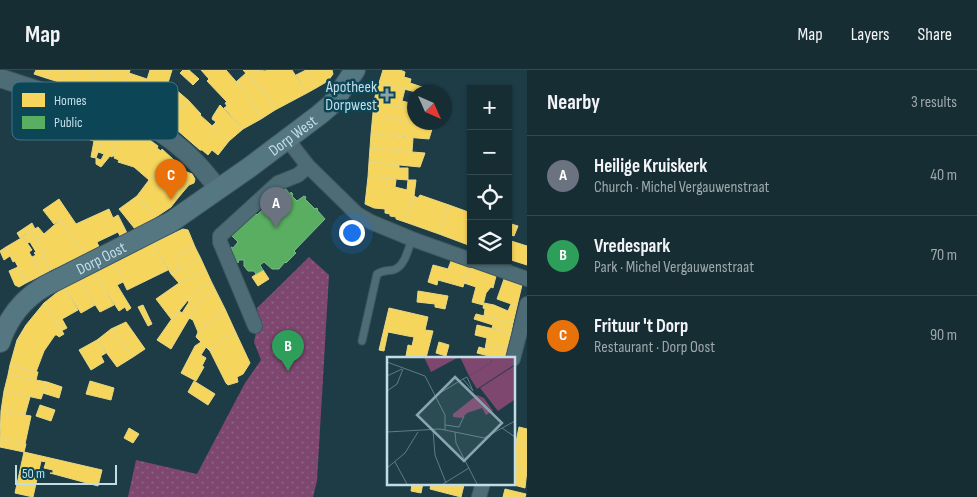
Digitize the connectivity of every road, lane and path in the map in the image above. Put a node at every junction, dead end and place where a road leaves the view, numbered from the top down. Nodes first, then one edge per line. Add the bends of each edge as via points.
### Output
1 (353, 71) edge
2 (0, 78) edge
3 (12, 82) edge
4 (287, 139) junction
5 (171, 140) edge
6 (308, 166) junction
7 (218, 189) junction
8 (412, 239) junction
9 (467, 259) edge
10 (487, 265) edge
11 (527, 279) edge
12 (527, 304) edge
13 (255, 326) dead end
14 (362, 340) dead end
15 (0, 342) edge
16 (514, 357) edge
17 (483, 484) edge
18 (479, 497) edge

1 - 4 main road, Dorp West via 332,104
2 - 3 street
4 - 6 street
4 - 7 main road, Dorp West
5 - 7 street via 203,168
6 - 8 street via 357,214
6 - 13 street via 298,175 278,184 220,236
7 - 15 main road, Dorp Oost via 171,222 31,295 13,315
8 - 9 street
8 - 14 lane via 398,268 377,274
10 - 11 street
12 - 16 street
17 - 18 street

